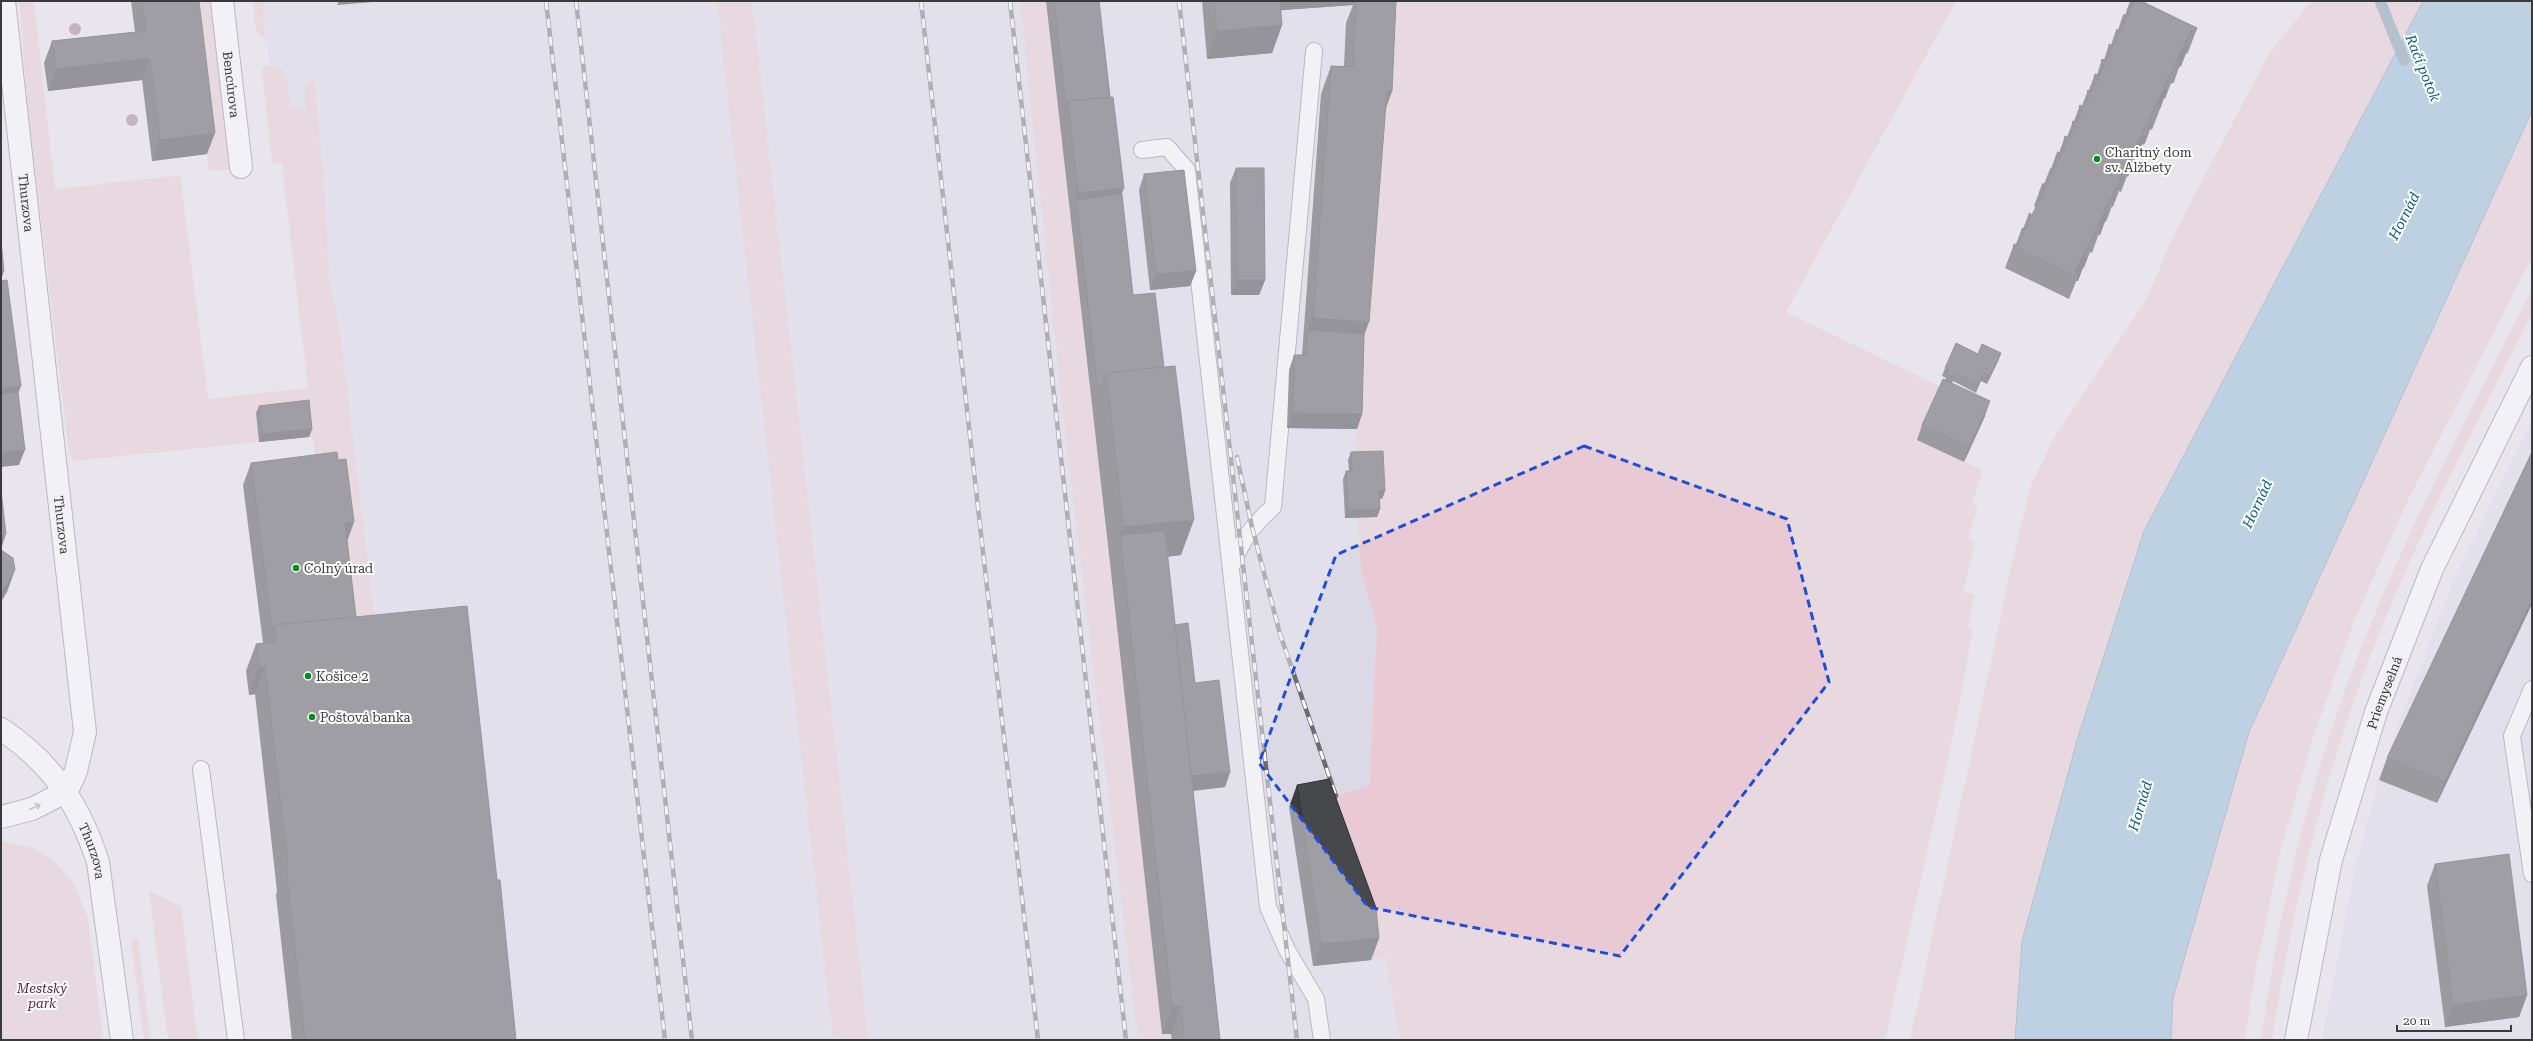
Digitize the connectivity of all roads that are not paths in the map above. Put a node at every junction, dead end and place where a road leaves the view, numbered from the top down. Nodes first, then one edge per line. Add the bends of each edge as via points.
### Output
1 (4, 1) edge
2 (222, 1) edge
3 (1314, 51) dead end
4 (1142, 150) dead end
5 (241, 167) dead end
6 (2532, 367) edge
7 (1230, 569) junction
8 (2532, 689) edge
9 (1, 729) edge
10 (201, 769) dead end
11 (67, 791) junction
12 (1, 817) edge
13 (2532, 874) edge
14 (122, 1040) edge
15 (236, 1040) edge
16 (1322, 1040) edge
17 (2296, 1040) edge

1 - 11 street, Thurzova via 85,732 76,771
2 - 5 street, Bencúrova
3 - 7 lane via 1273,507 1252,527 1241,543
4 - 7 lane via 1167,147 1187,170
6 - 17 street, Priemyselná via 2432,569 2376,712 2331,860
7 - 16 lane via 1268,908 1287,950 1316,998
8 - 13 lane via 2512,736
9 - 11 street via 26,746
10 - 15 lane
12 -> 11 street via 32,809
11 - 14 street, Thurzova via 89,835 98,862

